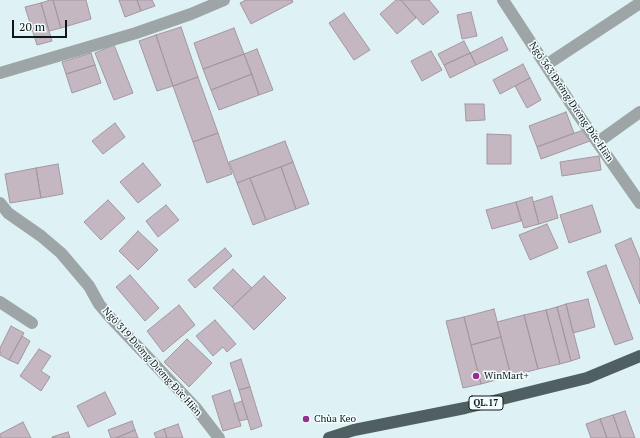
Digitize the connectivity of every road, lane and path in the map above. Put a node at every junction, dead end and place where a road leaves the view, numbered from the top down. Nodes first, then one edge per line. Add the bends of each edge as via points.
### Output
1 (224, 0) edge
2 (503, 0) edge
3 (640, 3) edge
4 (546, 65) junction
5 (0, 73) edge
6 (640, 112) edge
7 (598, 142) junction
8 (640, 203) edge
9 (0, 204) edge
10 (0, 302) edge
11 (32, 323) dead end
12 (640, 356) edge
13 (219, 438) edge
14 (329, 438) edge

1 - 5 street via 136,33
2 - 4 street, Ngõ 363 Đường Dương Đức Hiền
3 - 4 street
4 - 7 street, Ngõ 363 Đường Dương Đức Hiền
6 - 7 street
7 - 8 street, Ngõ 363 Đường Dương Đức Hiền
9 - 13 street, Ngõ 319 Đường Dương Đức Hiền via 66,258 109,316 195,407
10 - 11 street
12 - 14 highway, QL.17 via 587,378 465,408 354,430

